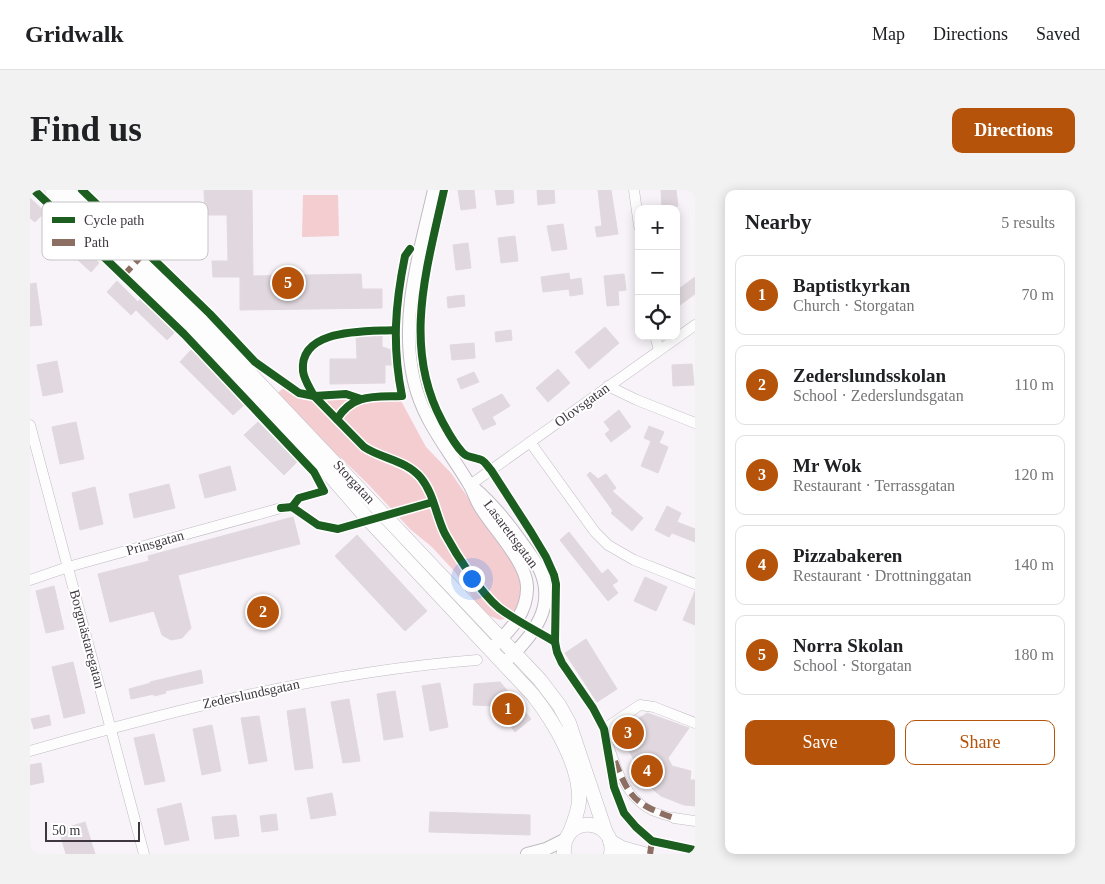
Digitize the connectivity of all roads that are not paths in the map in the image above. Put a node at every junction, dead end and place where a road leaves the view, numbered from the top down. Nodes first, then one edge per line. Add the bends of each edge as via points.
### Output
1 (52, 190) edge
2 (66, 190) edge
3 (434, 190) edge
4 (634, 190) edge
5 (64, 202) edge
6 (78, 202) edge
7 (636, 205) edge
8 (124, 260) edge
9 (138, 260) edge
10 (695, 324) edge
11 (656, 340) edge
12 (658, 350) junction
13 (608, 386) junction
14 (695, 423) edge
15 (30, 425) edge
16 (530, 442) junction
17 (470, 485) junction
18 (281, 508) dead end
19 (68, 567) junction
20 (30, 580) edge
21 (695, 584) edge
22 (501, 639) junction
23 (491, 649) junction
24 (515, 653) junction
25 (477, 660) dead end
26 (504, 663) junction
27 (695, 723) edge
28 (112, 728) junction
29 (604, 729) joint
30 (30, 752) edge
31 (674, 818) joint
32 (695, 821) edge
33 (568, 835) junction
34 (609, 842) edge
35 (144, 854) edge
36 (527, 854) edge
37 (564, 854) edge
38 (644, 854) edge

1 - 5 main road, Storgatan
2 - 6 main road, Storgatan
3 - 17 street, Lasarettsgatan via 412,290 408,332 410,359 419,401 428,422
4 - 7 street
8 - 23 main road, Storgatan via 200,334
9 - 22 main road, Storgatan via 207,328
10 - 12 street, Olovsgatan
11 - 12 street
12 - 13 street, Olovsgatan
13 - 14 street
13 - 16 street, Olovsgatan
15 - 19 street, Borgmästaregatan
16 - 17 street, Olovsgatan
16 - 21 street via 595,532 608,545 634,560
17 - 22 street, Lasarettsgatan via 480,507 526,578 523,611
17 - 24 street, Lasarettsgatan via 490,501 518,537 544,581 542,614 535,630
18 - 19 street, Prinsgatan
19 - 20 street, Prinsgatan
19 - 28 street, Borgmästaregatan
22 - 23 street, Lasarettsgatan
22 - 24 main road, Storgatan
23 - 26 main road, Storgatan
24 - 26 street, Lasarettsgatan
24 - 34 main road, Storgatan via 559,705 569,722
25 - 28 street, Zederslundsgatan via 303,683 211,702
26 - 33 main road, Storgatan via 550,716 570,758 579,796
27 - 29 street via 640,705
28 - 30 street, Zederslundsgatan
28 - 35 street, Borgmästaregatan
29 - 31 street via 624,785 636,800 651,810
31 - 32 street
33 - 34 main road via 582,825 595,825
33 - 36 street via 546,849
33 - 37 main road, Storgatan
34 - 38 main road

